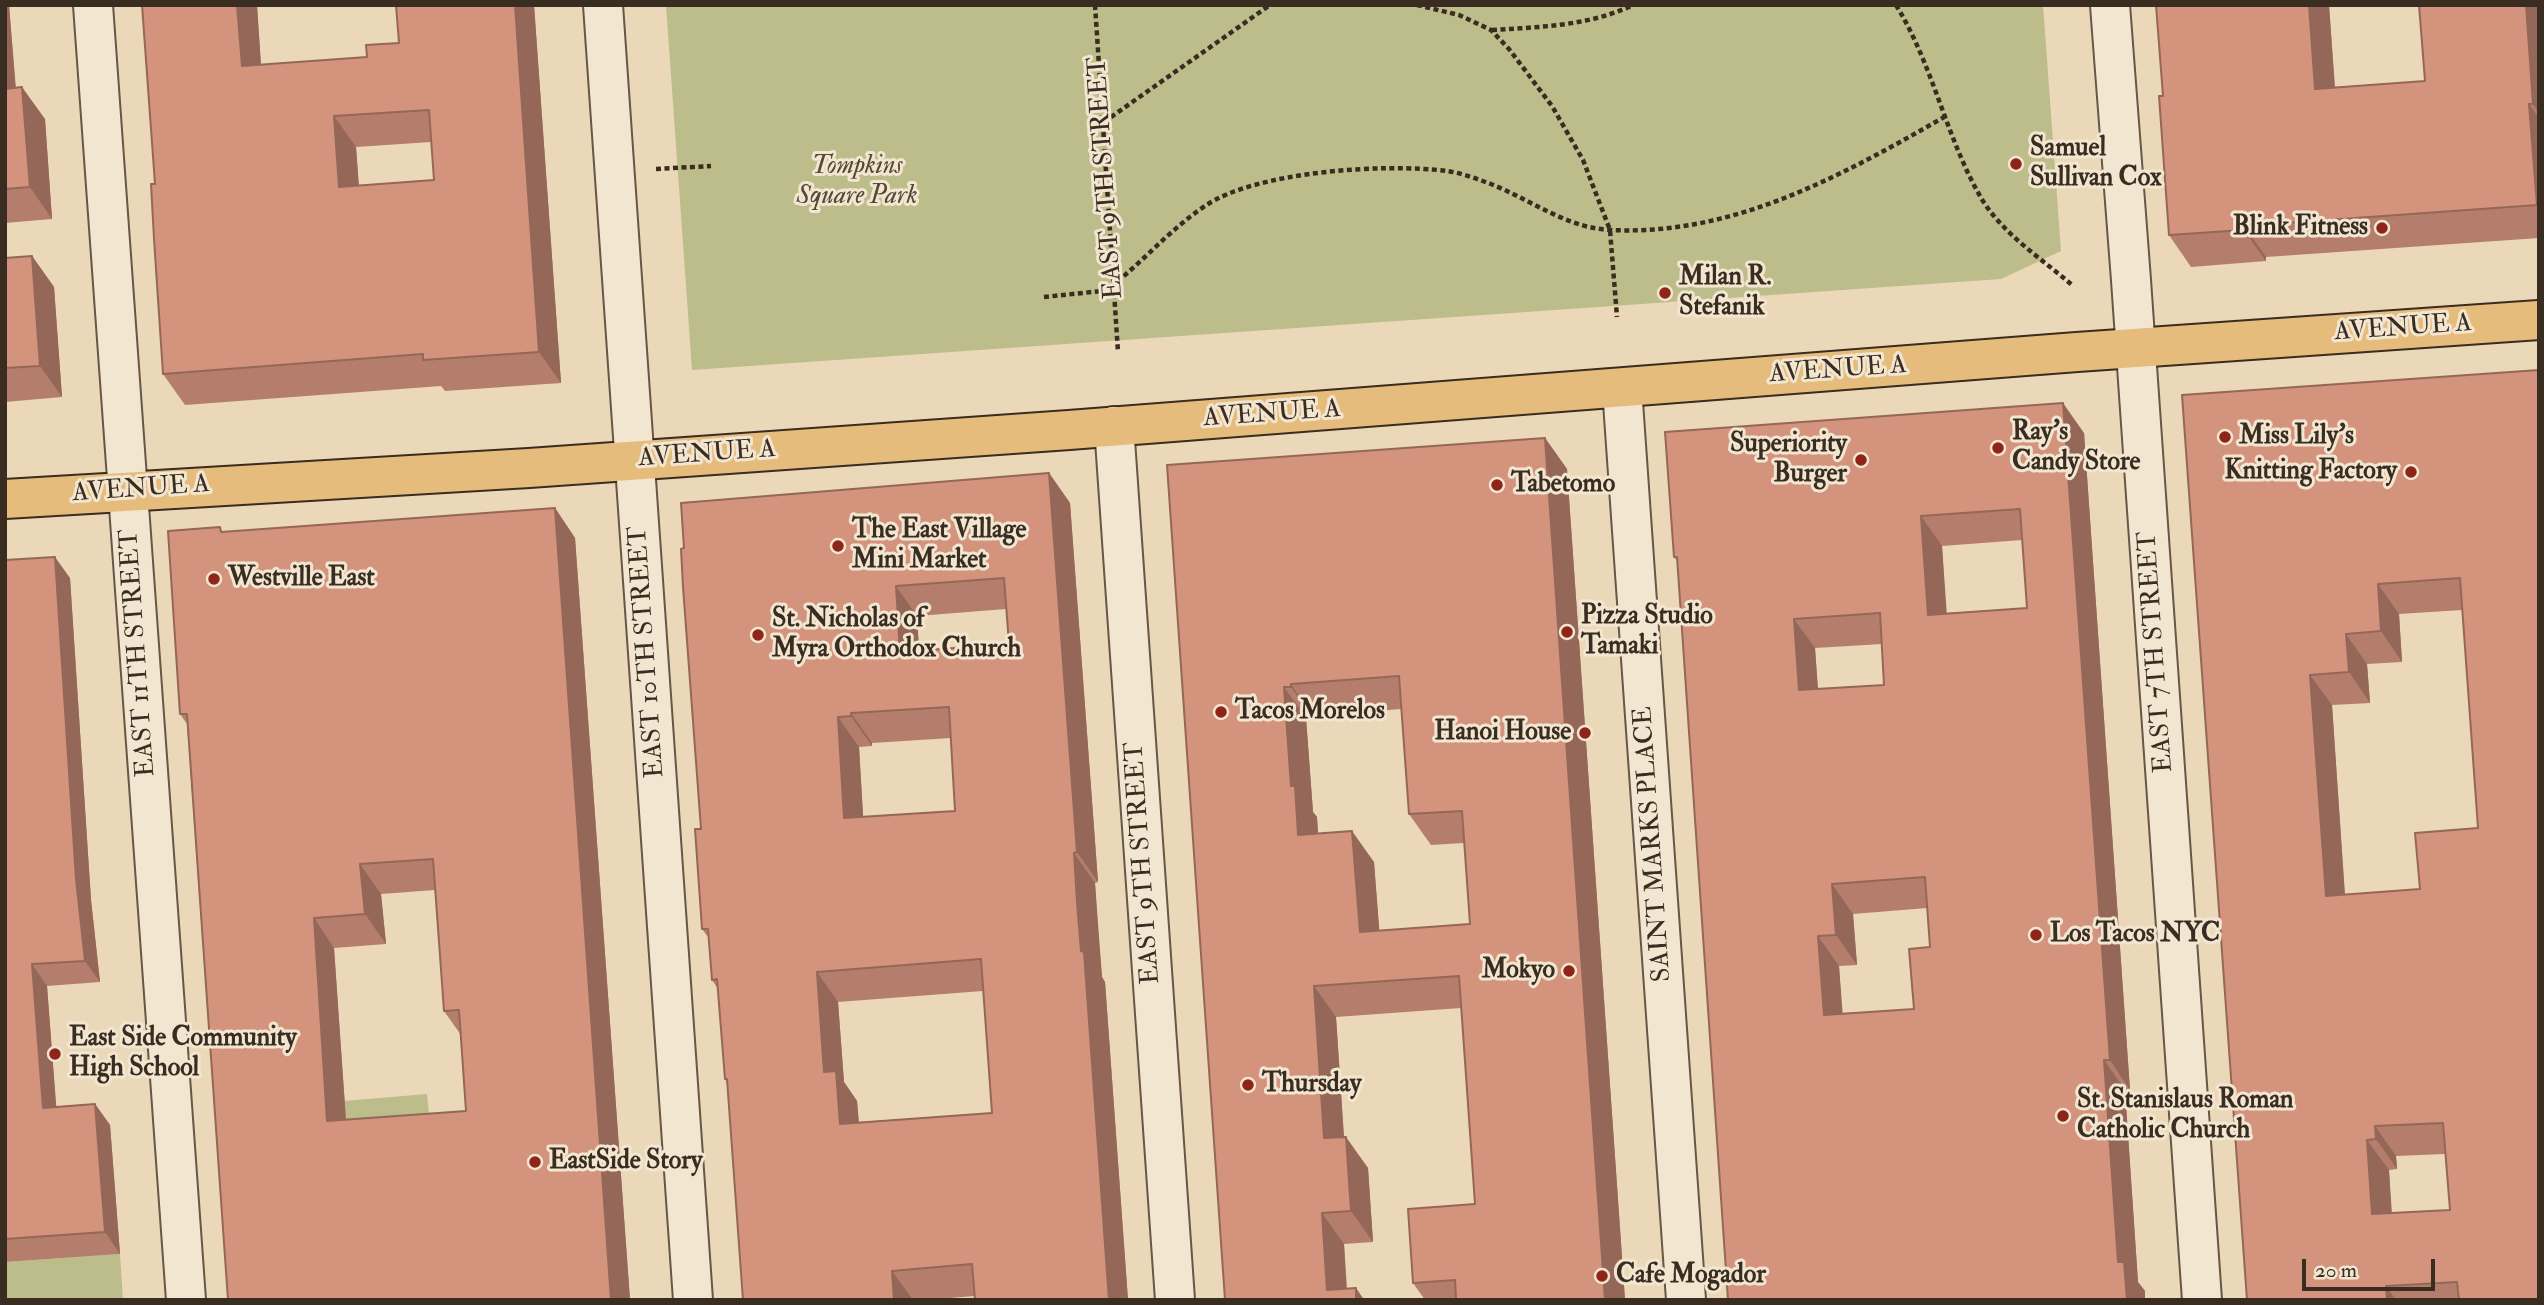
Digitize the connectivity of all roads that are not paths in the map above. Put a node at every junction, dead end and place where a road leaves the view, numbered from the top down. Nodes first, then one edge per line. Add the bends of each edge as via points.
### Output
1 (93, 5) edge
2 (603, 5) edge
3 (2110, 5) edge
4 (2539, 320) edge
5 (2136, 348) junction
6 (1622, 388) junction
7 (1114, 426) junction
8 (635, 460) junction
9 (127, 491) junction
10 (5, 499) edge
11 (186, 1300) edge
12 (693, 1300) edge
13 (1175, 1300) edge
14 (1686, 1300) edge
15 (2202, 1300) edge

1 - 9 street, EAST 11TH STREET
2 - 8 street, EAST 10TH STREET
3 - 5 street, EAST 7TH STREET
4 - 5 main road, AVENUE A
5 - 6 main road, AVENUE A
5 - 15 street, EAST 7TH STREET
6 - 7 main road, AVENUE A
6 - 14 street, SAINT MARKS PLACE
7 - 8 main road, AVENUE A
7 - 13 street, EAST 9TH STREET
8 - 9 main road, AVENUE A
8 - 12 street, EAST 10TH STREET
9 - 10 main road, AVENUE A
9 - 11 street, EAST 11TH STREET

